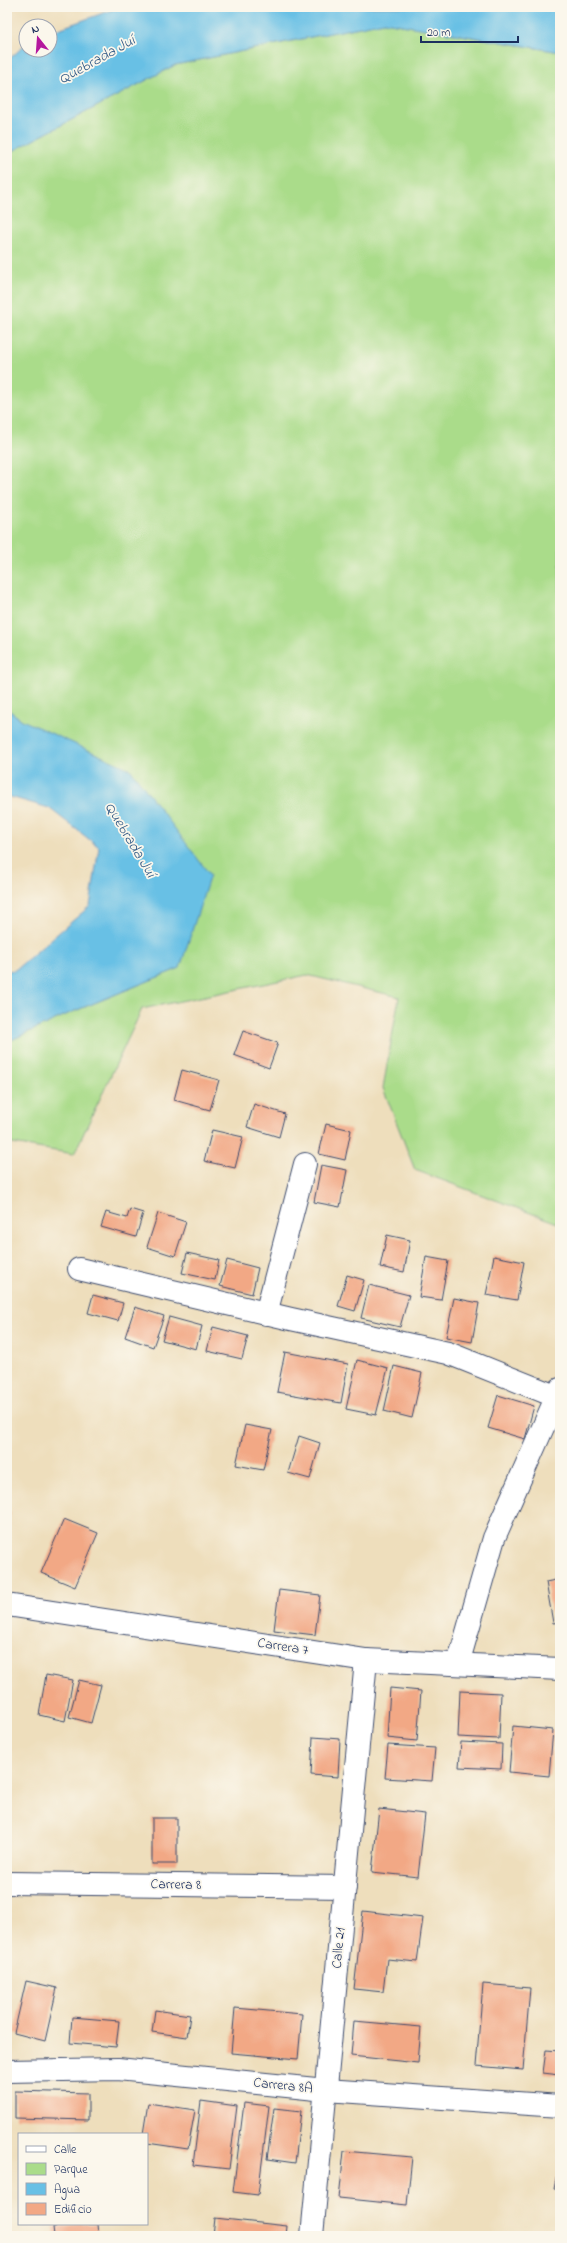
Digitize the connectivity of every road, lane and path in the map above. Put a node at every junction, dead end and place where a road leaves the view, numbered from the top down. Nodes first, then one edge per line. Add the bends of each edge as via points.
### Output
1 (305, 1164) dead end
2 (78, 1269) dead end
3 (266, 1314) junction
4 (559, 1394) edge
5 (7, 1605) edge
6 (366, 1660) junction
7 (458, 1664) junction
8 (560, 1669) edge
9 (7, 1883) edge
10 (345, 1887) junction
11 (7, 2071) edge
12 (326, 2090) junction
13 (560, 2106) edge
14 (312, 2236) edge

1 - 3 street
2 - 3 street
3 - 4 street via 448,1353
4 - 7 street via 494,1538
5 - 6 street, Carrera 7
6 - 7 street, Carrera 7
6 - 10 street, Calle 21
7 - 8 street, Carrera 7
9 - 10 street, Carrera 8
10 - 12 street, Calle 21
11 - 12 street, Carrera 8A via 118,2069
12 - 13 street, Carrera 8A
12 - 14 street, Calle 21

